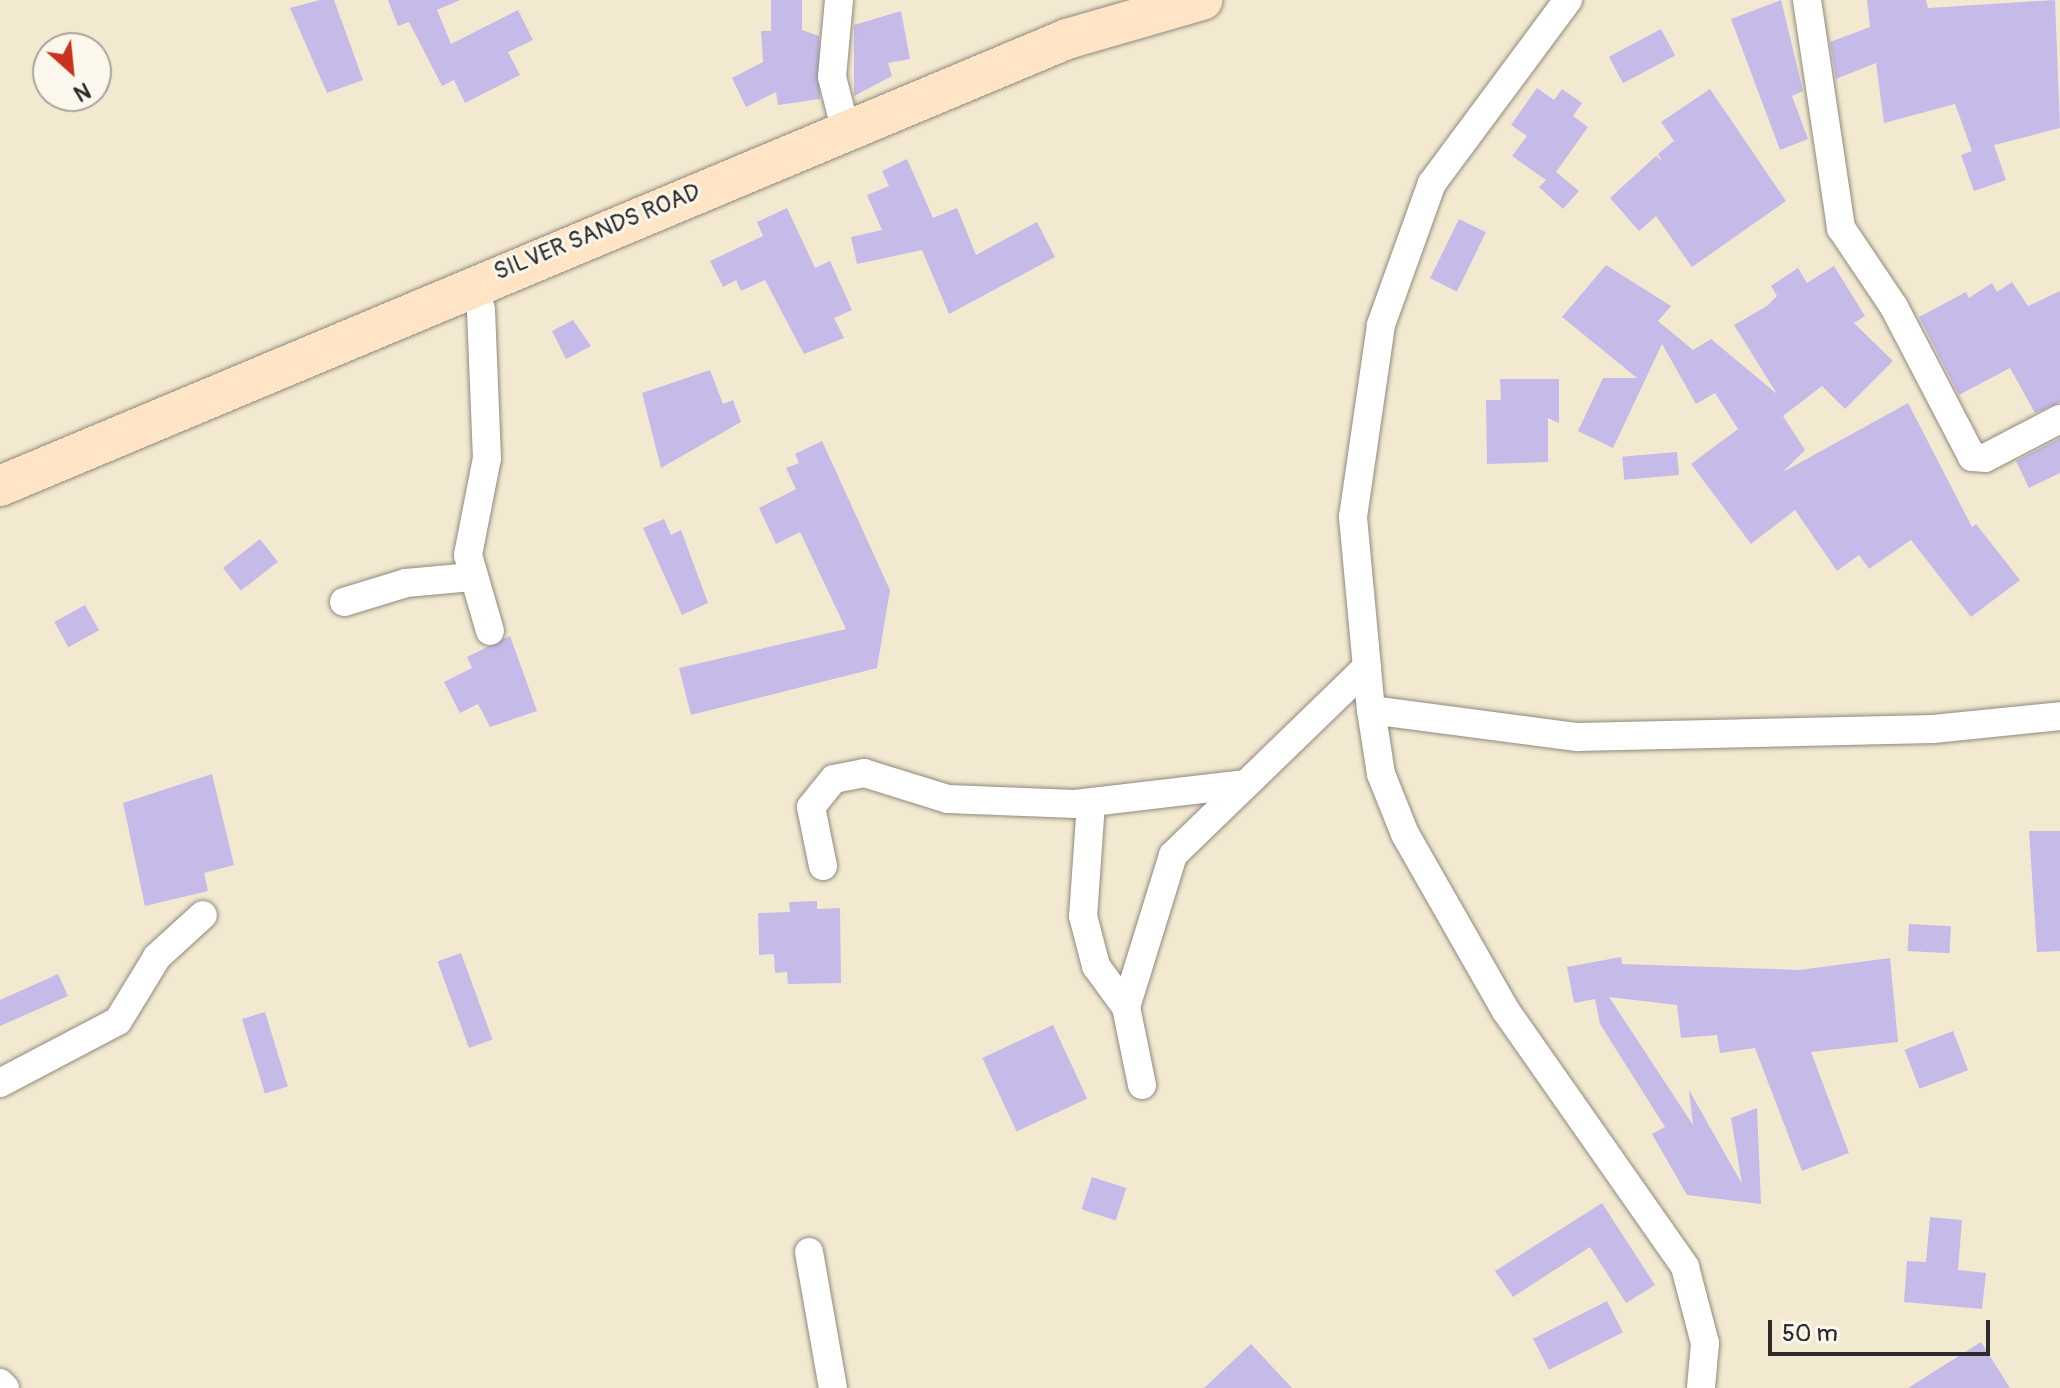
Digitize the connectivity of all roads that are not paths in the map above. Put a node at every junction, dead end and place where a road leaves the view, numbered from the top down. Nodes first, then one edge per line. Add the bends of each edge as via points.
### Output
1 (839, 0) edge
2 (1202, 0) edge
3 (1568, 0) edge
4 (1807, 0) edge
5 (846, 132) junction
6 (473, 282) junction
7 (2060, 419) edge
8 (0, 486) edge
9 (472, 577) junction
10 (344, 602) dead end
11 (490, 631) dead end
12 (1367, 667) junction
13 (1371, 710) junction
14 (2060, 716) edge
15 (1244, 784) junction
16 (1091, 803) junction
17 (823, 866) dead end
18 (203, 915) dead end
19 (1126, 1007) junction
20 (0, 1083) edge
21 (1142, 1085) dead end
22 (809, 1252) dead end
23 (0, 1383) edge
24 (5, 1388) edge
25 (833, 1388) edge
26 (1701, 1388) edge

1 - 5 street via 832,77
2 - 5 street, SILVER SANDS ROAD via 1067,39
3 - 12 street via 1432,183 1381,325 1353,517
4 - 7 street via 1841,228 1894,307 1972,457 1985,458
5 - 6 street, SILVER SANDS ROAD
6 - 8 street, SILVER SANDS ROAD
6 - 9 street via 481,310 487,458 469,540
9 - 10 street via 406,583
9 - 11 street
12 - 13 street
12 - 15 street
13 - 14 street via 1577,737 1933,729
13 - 26 street via 1381,774 1405,834 1506,1011 1685,1267 1705,1343
15 - 16 street
15 - 19 street via 1173,855
16 - 17 street via 948,799 864,773 834,779 811,807
16 - 19 street via 1083,916 1096,966
18 - 20 street via 157,957 118,1021
19 - 21 street
22 - 25 street
23 - 24 street

